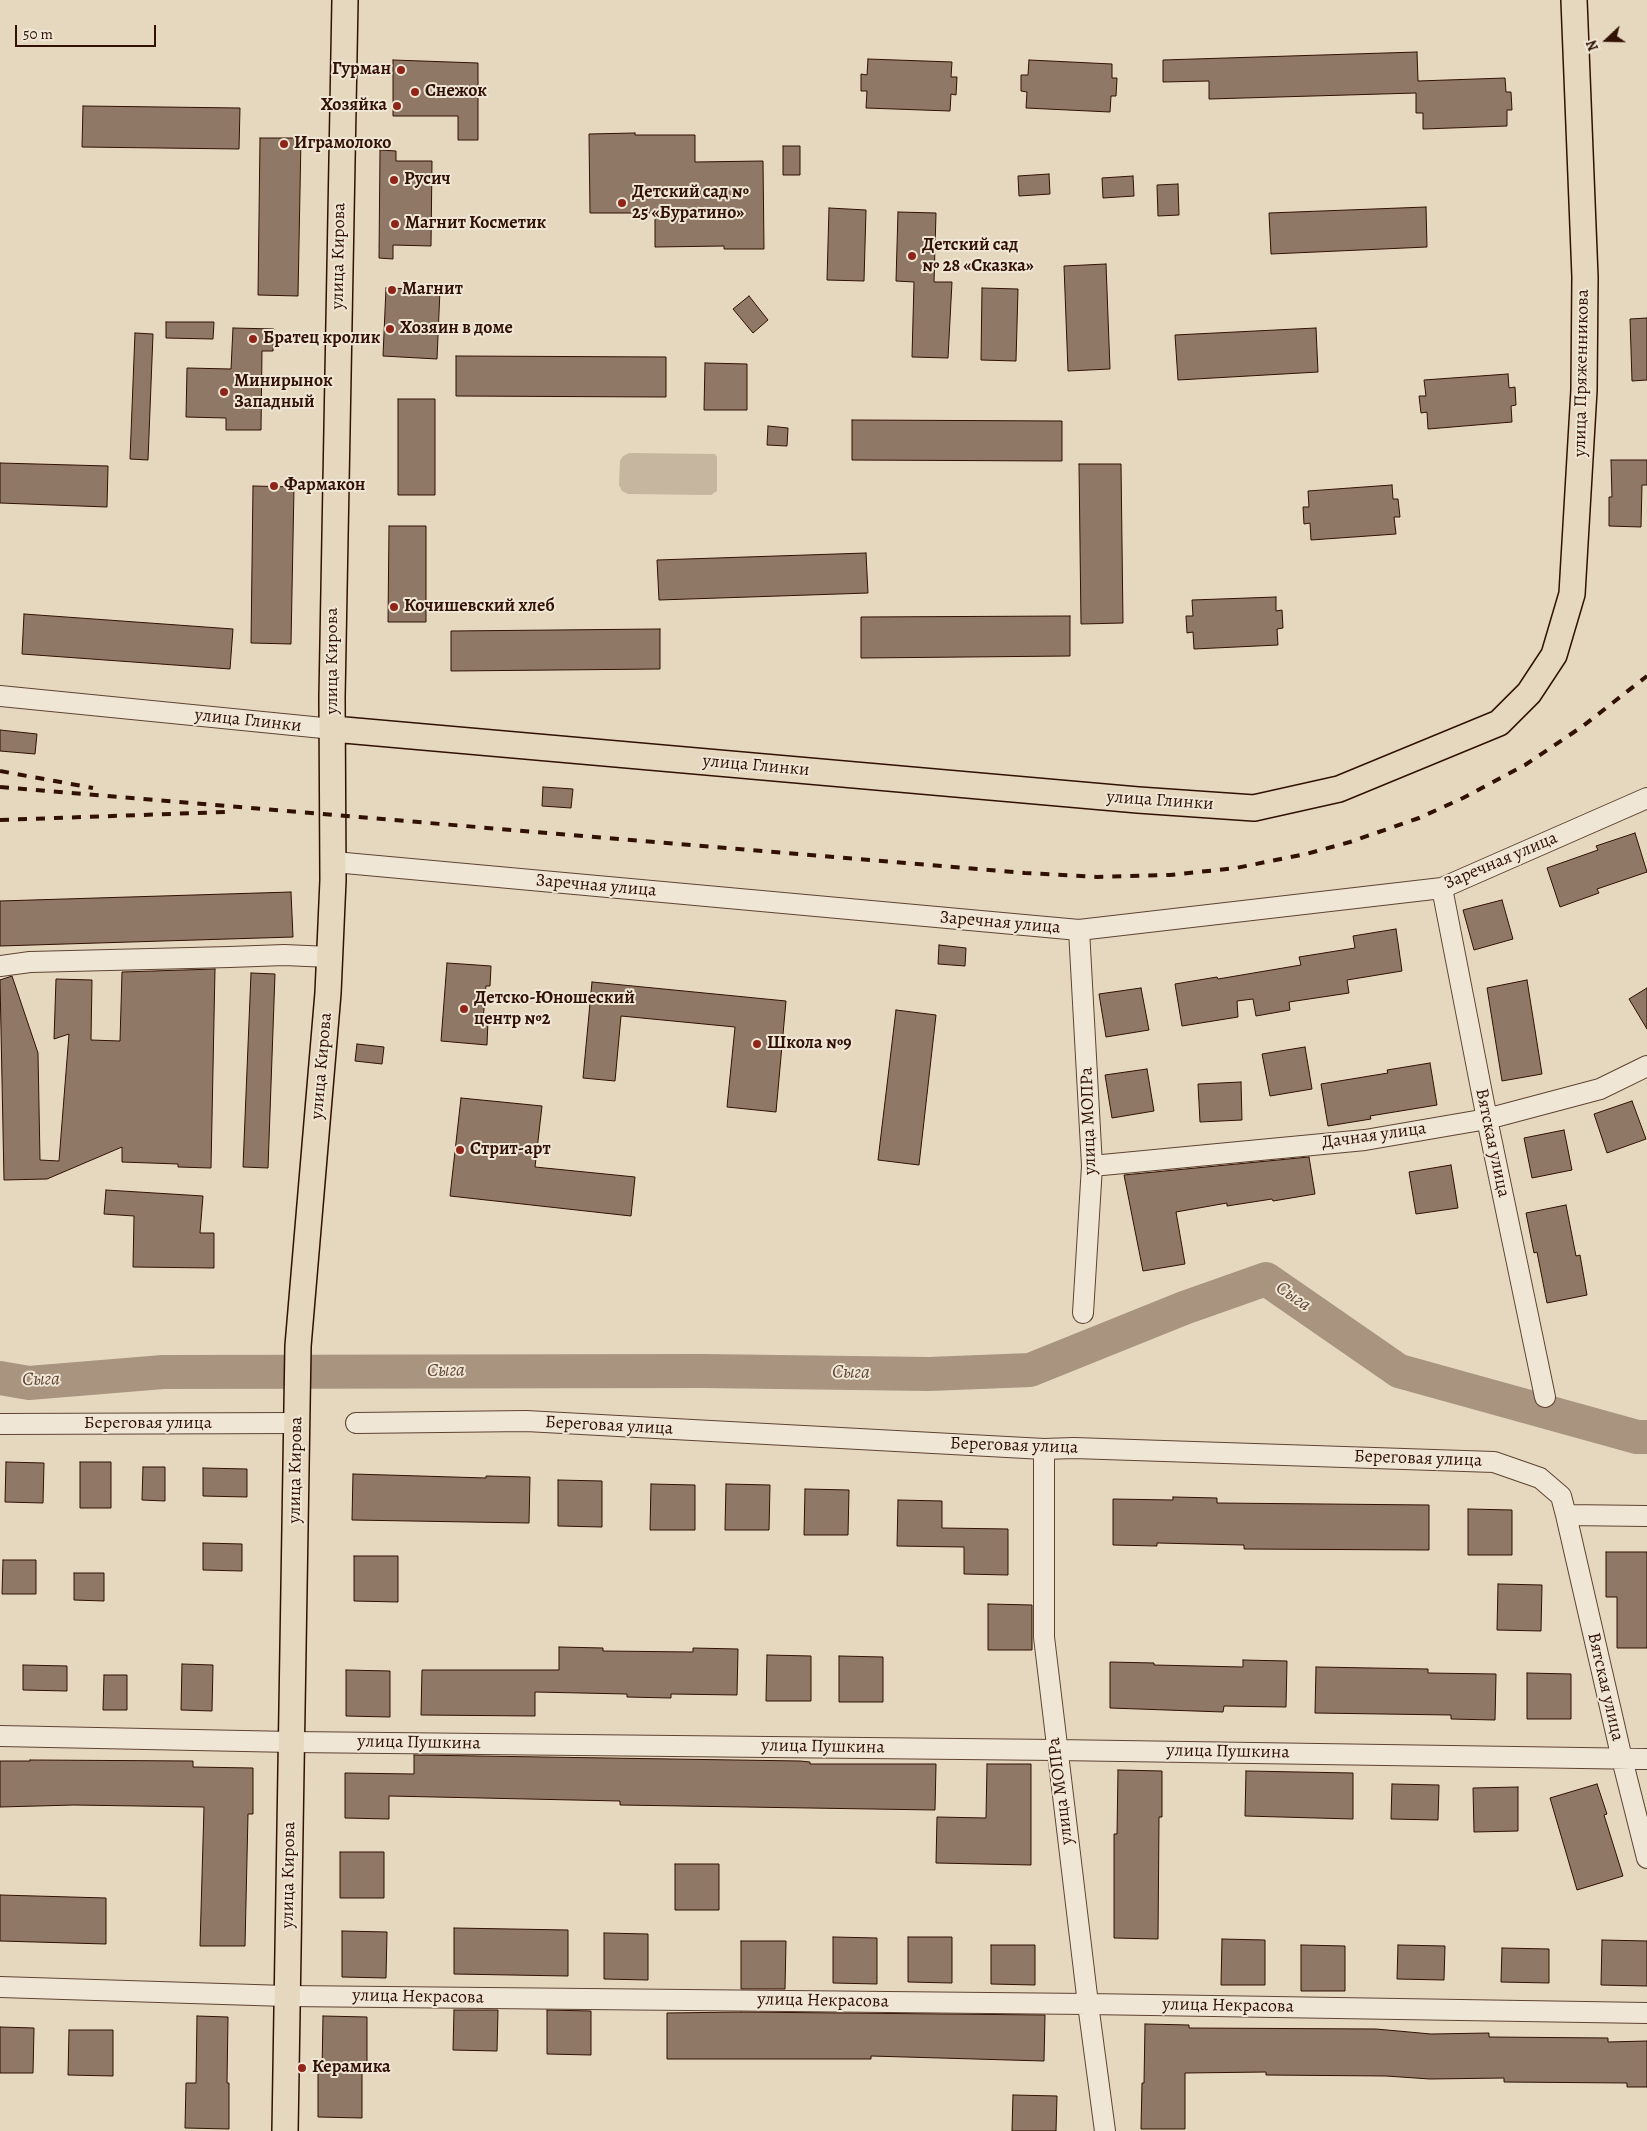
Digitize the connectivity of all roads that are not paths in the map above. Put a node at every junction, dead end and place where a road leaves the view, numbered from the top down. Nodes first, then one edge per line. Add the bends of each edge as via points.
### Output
1 (345, 0) edge
2 (1574, 0) edge
3 (0, 696) edge
4 (1499, 723) joint
5 (333, 729) junction
6 (1647, 798) edge
7 (334, 862) junction
8 (1442, 888) junction
9 (1079, 930) junction
10 (330, 957) junction
11 (0, 966) edge
12 (1647, 1066) edge
13 (1487, 1119) junction
14 (1092, 1166) junction
15 (1084, 1313) dead end
16 (1545, 1398) dead end
17 (296, 1423) junction
18 (356, 1423) dead end
19 (0, 1424) edge
20 (1044, 1449) junction
21 (1566, 1515) junction
22 (1647, 1516) edge
23 (0, 1736) edge
24 (292, 1742) junction
25 (1056, 1750) junction
26 (1622, 1759) junction
27 (1647, 1759) edge
28 (1647, 1858) edge
29 (0, 1987) edge
30 (286, 1996) junction
31 (1088, 2004) junction
32 (1647, 2013) edge
33 (285, 2131) edge
34 (1106, 2131) edge

1 - 5 main road, улица Кирова via 337,322
2 - 4 main road, улица Пряженникова via 1585,297 1584,390 1572,594 1554,654 1528,693
3 - 5 street, улица Глинки
4 - 5 main road, улица Глинки via 1339,789 1254,808
5 - 7 main road, улица Кирова
6 - 8 street, Заречная улица
7 - 9 street, Заречная улица
7 - 10 main road, улица Кирова
8 - 9 street, Заречная улица
8 - 13 street, Вятская улица
9 - 14 street, улица МОПРа
10 - 11 street via 211,957 30,962
10 - 17 main road, улица Кирова via 298,1346
12 - 13 street, Дачная улица via 1600,1089
13 - 14 street, Дачная улица via 1365,1140
13 - 16 street, Вятская улица
14 - 15 street, улица МОПРа
17 - 19 street, Береговая улица
17 - 24 main road, улица Кирова
18 - 20 street, Береговая улица via 526,1421
20 - 21 street, Береговая улица via 1494,1462 1540,1478 1561,1496
20 - 25 street, улица МОПРа via 1044,1637
21 - 22 street
21 - 26 street, Вятская улица
23 - 24 street, улица Пушкина
24 - 25 street, улица Пушкина
24 - 30 main road, улица Кирова
25 - 26 street, улица Пушкина
25 - 31 street, улица МОПРа
26 - 27 street, улица Пушкина
26 - 28 street, Вятская улица
29 - 30 street, улица Некрасова
30 - 31 street, улица Некрасова
30 - 33 main road, улица Кирова
31 - 32 street, улица Некрасова
31 - 34 street, улица МОПРа

